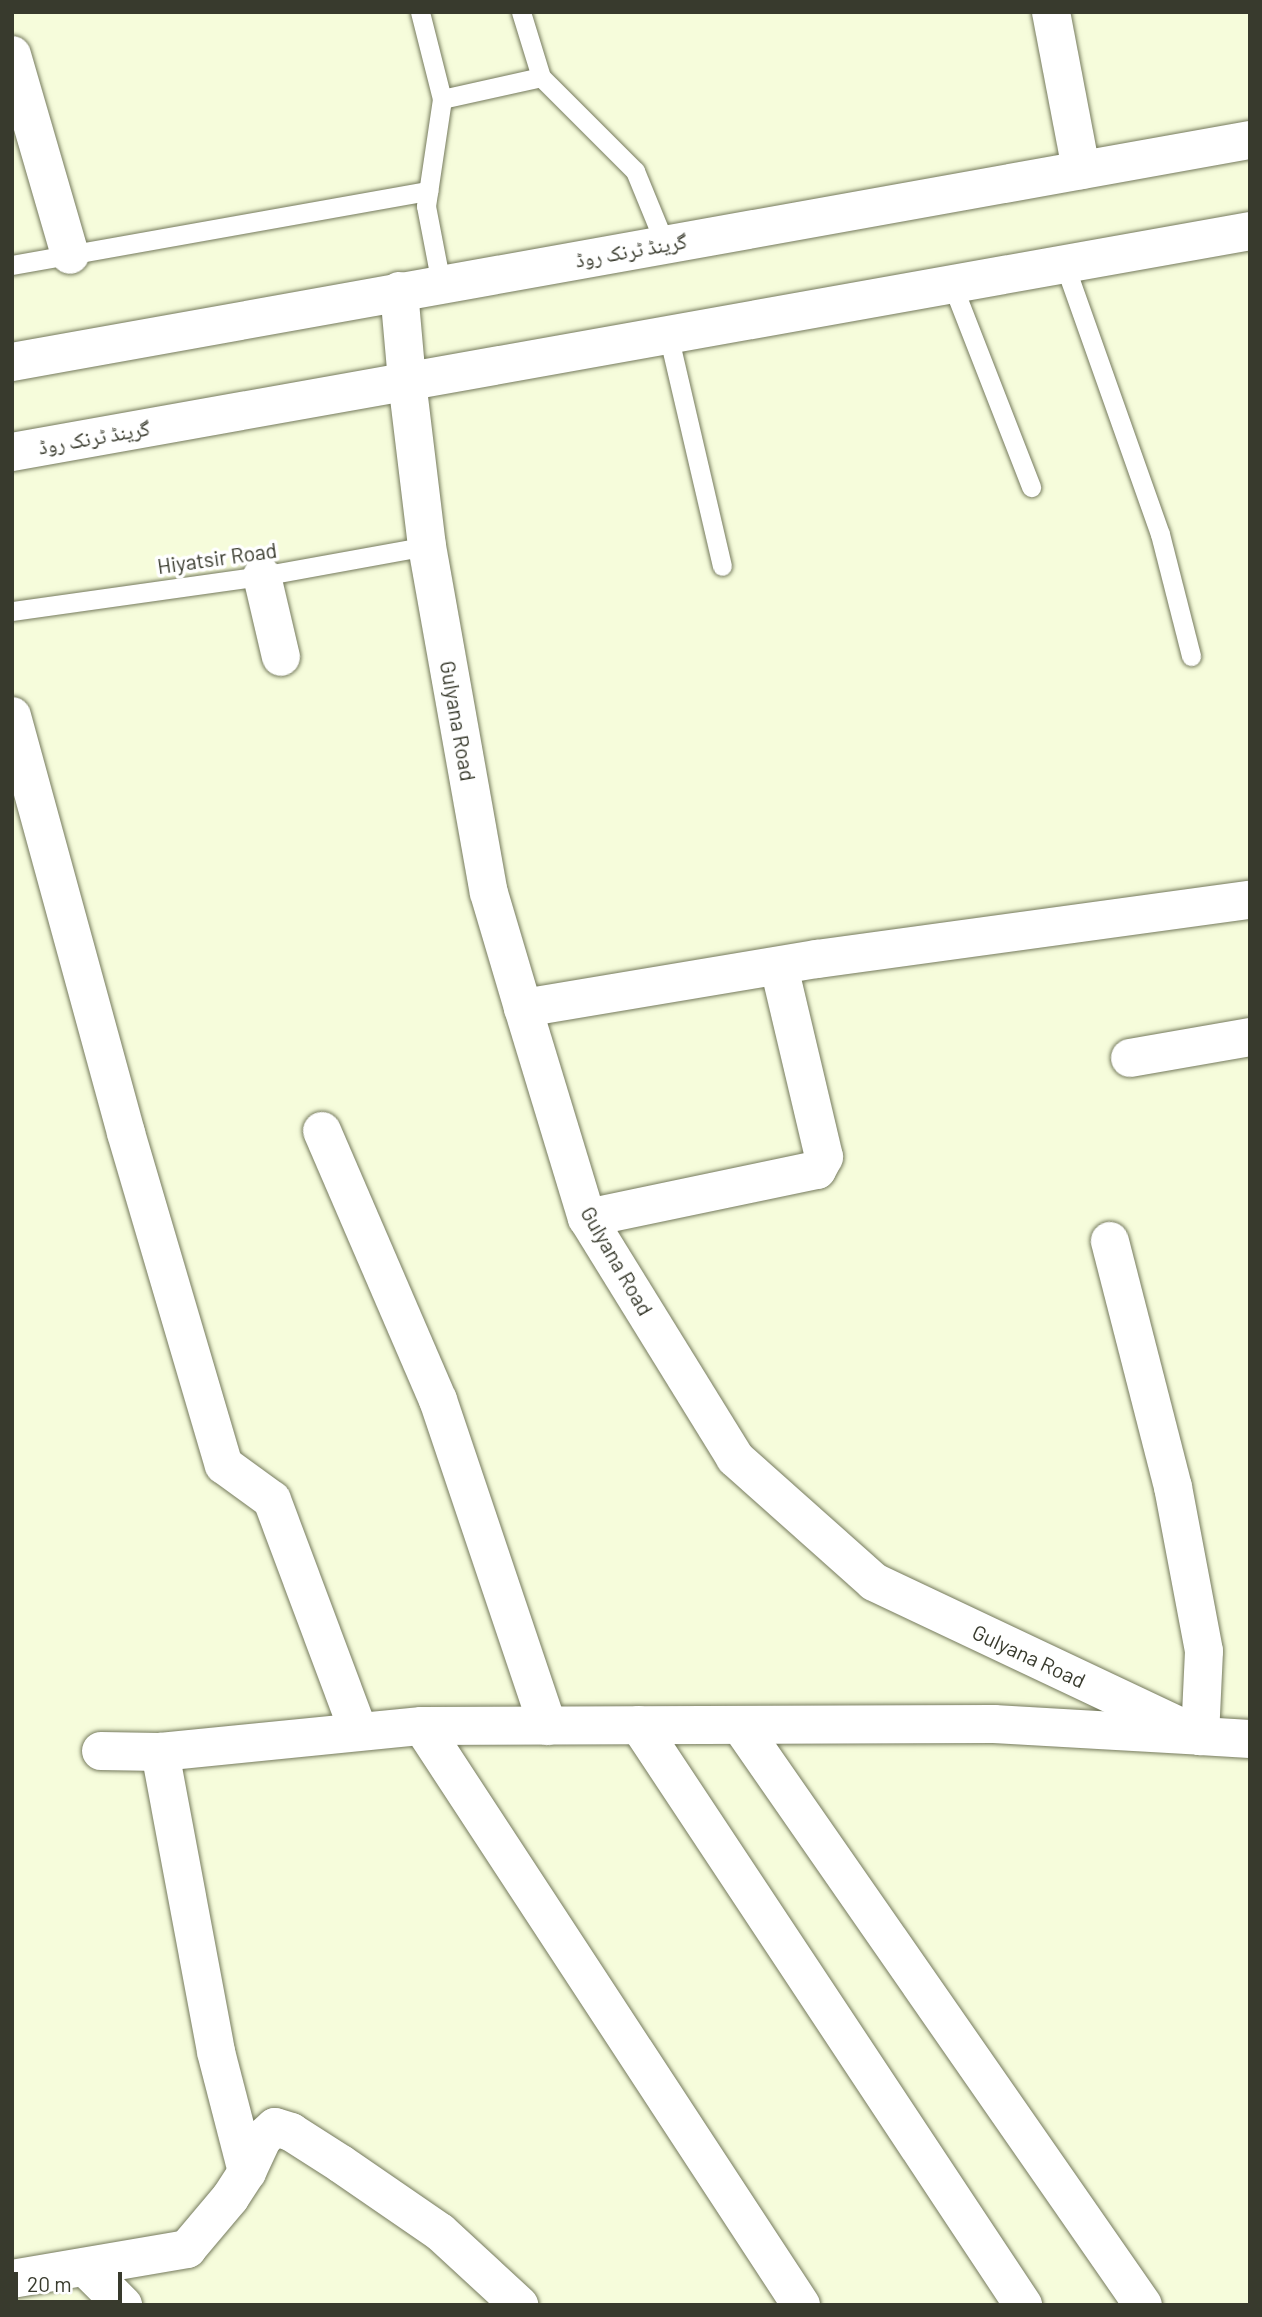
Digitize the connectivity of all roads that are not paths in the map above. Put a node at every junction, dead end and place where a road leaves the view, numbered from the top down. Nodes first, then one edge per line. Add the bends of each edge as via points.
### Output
1 (420, 12) edge
2 (521, 12) edge
3 (1051, 12) edge
4 (12, 55) edge
5 (541, 77) junction
6 (442, 99) junction
7 (1250, 140) edge
8 (1081, 170) junction
9 (428, 191) junction
10 (1249, 233) edge
11 (665, 244) junction
12 (70, 255) junction
13 (1064, 263) junction
14 (12, 265) edge
15 (441, 284) junction
16 (952, 284) junction
17 (399, 291) junction
18 (668, 334) junction
19 (12, 362) edge
20 (407, 381) junction
21 (12, 452) edge
22 (1031, 487) dead end
23 (427, 546) junction
24 (722, 566) dead end
25 (262, 576) junction
26 (12, 611) edge
27 (1191, 656) dead end
28 (281, 657) dead end
29 (12, 716) edge
30 (1250, 900) edge
31 (779, 966) junction
32 (523, 1008) junction
33 (1250, 1037) edge
34 (1130, 1058) dead end
35 (322, 1131) dead end
36 (587, 1218) junction
37 (1110, 1241) dead end
38 (639, 1725) junction
39 (740, 1725) junction
40 (422, 1726) junction
41 (548, 1726) junction
42 (358, 1730) junction
43 (1200, 1736) junction
44 (1250, 1739) edge
45 (101, 1751) dead end
46 (160, 1752) junction
47 (247, 2172) junction
48 (85, 2267) junction
49 (12, 2280) edge
50 (1020, 2304) edge
51 (122, 2305) edge
52 (519, 2305) edge
53 (801, 2305) edge
54 (1143, 2305) edge

1 - 6 lane
2 - 5 lane
3 - 8 main road
4 - 12 main road
5 - 6 lane
5 - 11 lane via 635,171
6 - 9 lane
7 - 8 main road, گرینڈ ٹرنک روڈ
8 - 11 main road, گرینڈ ٹرنک روڈ
9 - 12 lane
9 - 15 lane via 426,206
10 - 13 main road, گرینڈ ٹرنک روڈ
11 - 15 main road, گرینڈ ٹرنک روڈ
12 - 14 lane
13 - 16 main road, گرینڈ ٹرنک روڈ
13 - 27 lane via 1160,534
15 - 17 main road, گرینڈ ٹرنک روڈ
16 - 18 main road, گرینڈ ٹرنک روڈ
16 - 22 lane
17 - 19 main road, گرینڈ ٹرنک روڈ
17 - 20 main road, Gulyana Road
18 - 20 main road, گرینڈ ٹرنک روڈ
18 - 24 lane
20 - 21 main road, گرینڈ ٹرنک روڈ
20 - 23 main road, Gulyana Road
23 - 25 lane, Hiyatsir Road
23 - 32 main road, Gulyana Road via 489,893
25 - 26 lane, Hiyatsir Road
25 - 28 main road
29 - 42 main road via 126,1133 224,1465 272,1500
30 - 31 main road
31 - 32 main road
31 - 36 main road via 824,1157 817,1170
32 - 36 main road, Gulyana Road
33 - 34 main road
35 - 41 main road via 438,1400
36 - 43 main road, Gulyana Road via 735,1458 874,1583
37 - 43 main road via 1173,1487 1199,1624 1203,1651
38 - 39 main road
38 - 41 main road
38 - 50 main road
39 - 43 main road via 994,1724
39 - 54 main road
40 - 41 main road
40 - 42 main road
40 - 53 main road
42 - 46 main road
43 - 44 main road, Gulyana Road
45 - 46 main road
46 - 47 main road via 216,2052
47 - 48 main road via 187,2249
47 - 52 main road via 263,2137 275,2127 290,2132 440,2232
48 - 49 main road
48 - 51 main road

